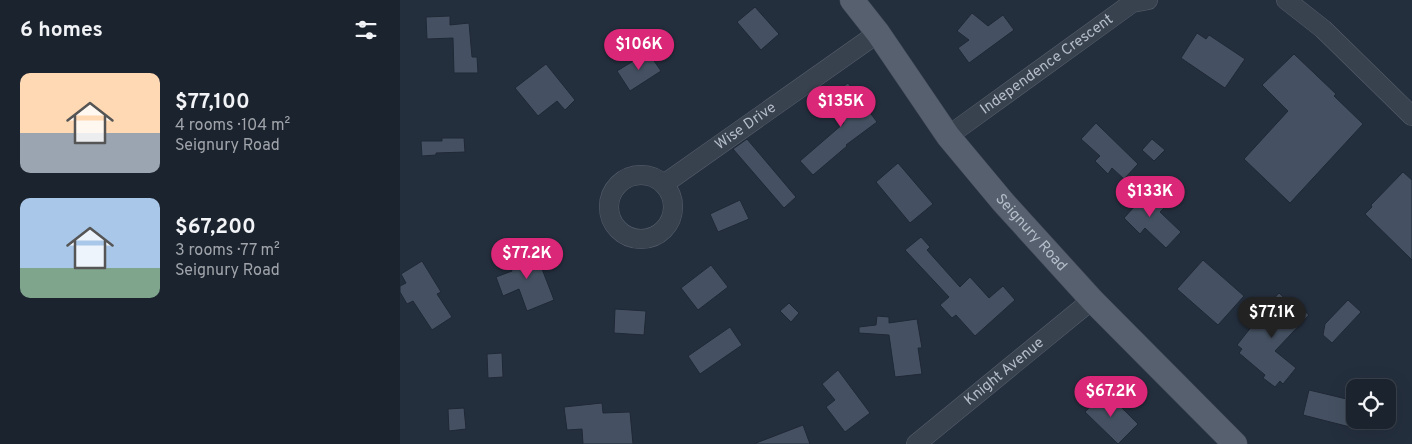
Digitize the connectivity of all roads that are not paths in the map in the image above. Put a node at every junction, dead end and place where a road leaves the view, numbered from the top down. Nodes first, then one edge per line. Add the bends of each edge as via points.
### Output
1 (852, 0) edge
2 (1148, 0) edge
3 (1286, 0) edge
4 (878, 33) junction
5 (1412, 116) edge
6 (948, 136) junction
7 (664, 184) dead end
8 (1092, 300) junction
9 (916, 444) edge
10 (1236, 444) edge

1 - 4 main road, Seignury Road
2 - 6 street, Independence Crescent via 1132,3
3 - 5 street via 1323,29
4 - 6 main road, Seignury Road
4 - 7 street, Wise Drive
6 - 8 main road, Seignury Road
8 - 9 street, Knight Avenue
8 - 10 main road, Seignury Road

